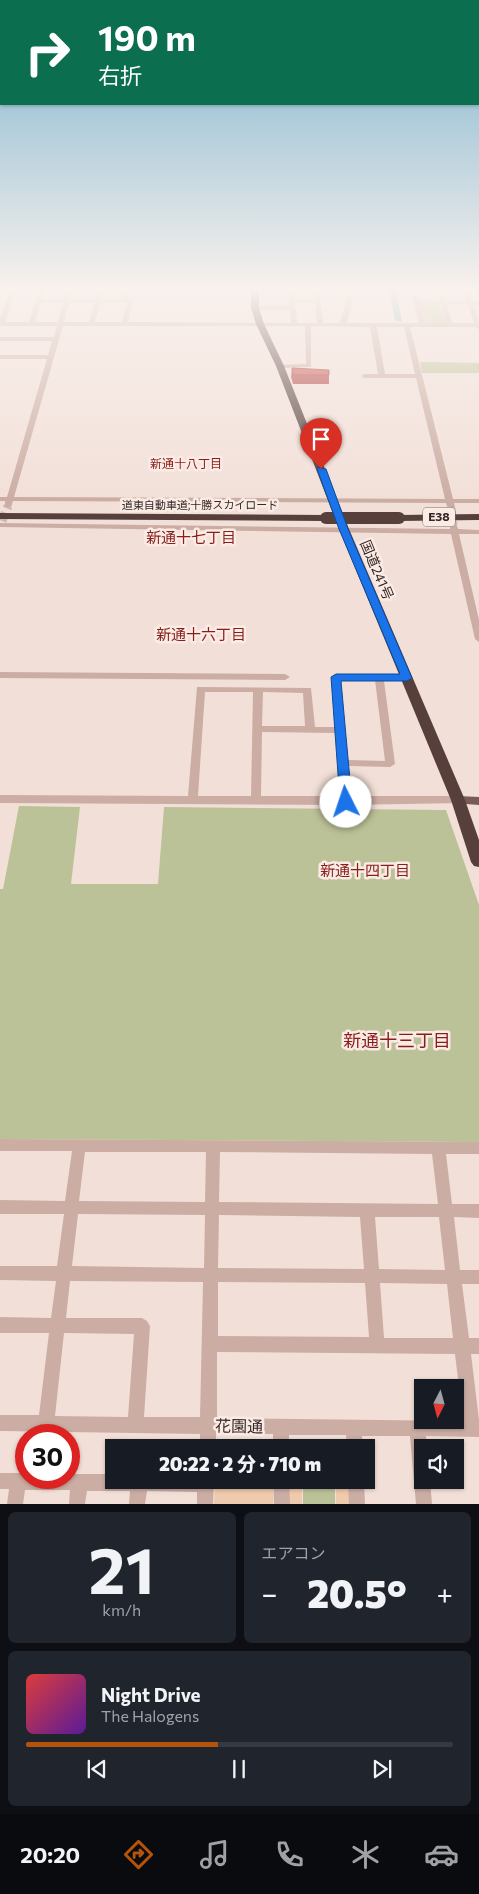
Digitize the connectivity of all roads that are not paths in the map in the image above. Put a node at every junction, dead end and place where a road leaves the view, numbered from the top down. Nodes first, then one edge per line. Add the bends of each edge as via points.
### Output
1 (49, 359) edge
2 (277, 359) edge
3 (310, 359) edge
4 (379, 359) edge
5 (415, 359) edge
6 (280, 366) junction
7 (364, 376) dead end
8 (382, 376) junction
9 (419, 376) junction
10 (0, 499) edge
11 (333, 500) junction
12 (371, 500) junction
13 (479, 501) edge
14 (9, 502) junction
15 (450, 505) junction
16 (479, 518) edge
17 (1, 523) edge
18 (344, 529) junction
19 (453, 529) junction
20 (383, 530) junction
21 (479, 532) edge
22 (479, 640) edge
23 (0, 675) edge
24 (379, 677) junction
25 (285, 678) dead end
26 (407, 678) junction
27 (258, 690) junction
28 (258, 729) junction
29 (310, 730) junction
30 (341, 730) junction
31 (343, 763) junction
32 (0, 799) edge
33 (193, 800) junction
34 (256, 800) junction
35 (458, 800) junction
36 (479, 801) edge
37 (346, 802) junction
38 (479, 862) edge
39 (0, 1145) edge
40 (79, 1146) junction
41 (213, 1147) junction
42 (438, 1148) junction
43 (479, 1148) edge
44 (0, 1207) edge
45 (72, 1207) junction
46 (212, 1209) junction
47 (367, 1210) junction
48 (446, 1211) junction
49 (479, 1211) edge
50 (0, 1273) edge
51 (64, 1273) junction
52 (211, 1275) junction
53 (372, 1276) junction
54 (454, 1277) junction
55 (479, 1277) edge
56 (0, 1325) edge
57 (58, 1325) junction
58 (210, 1344) junction
59 (377, 1345) junction
60 (462, 1346) junction
61 (479, 1346) edge
62 (0, 1423) edge
63 (46, 1424) joint
64 (80, 1424) edge
65 (135, 1425) junction
66 (209, 1426) junction
67 (281, 1427) junction
68 (354, 1428) junction
69 (414, 1428) edge
70 (417, 1429) edge
71 (476, 1429) edge
72 (208, 1439) edge
73 (281, 1439) edge
74 (355, 1439) edge
75 (0, 1481) edge
76 (15, 1481) edge
77 (80, 1482) edge
78 (105, 1482) edge
79 (17, 1489) edge
80 (78, 1489) edge
81 (138, 1489) edge
82 (206, 1489) edge
83 (282, 1489) edge
84 (356, 1489) edge
85 (15, 1504) edge
86 (77, 1504) edge
87 (137, 1504) edge
88 (205, 1504) edge
89 (282, 1504) edge
90 (357, 1504) edge
91 (424, 1504) edge

1 - 14 street
2 - 6 highway, 国道241号
3 - 6 street via 310,366
4 - 8 street
5 - 9 street
6 - 11 highway, 国道241号
7 - 8 street
8 - 9 street
9 - 15 street
10 - 14 street
11 - 12 street
11 - 14 street
11 - 18 highway, 国道241号
12 - 15 street
12 - 20 street
13 - 15 street
16 - 17 highway, 道東自動車道;十勝スカイロード / E38, bridge
17 - 18 street
18 - 20 street
18 - 26 highway, 国道241号
19 - 20 street
19 - 21 street
19 - 22 street
23 - 25 street
24 - 26 street
24 - 30 street via 336,677
24 - 31 street via 390,764
26 - 35 highway, 国道241号
27 - 28 street
27 - 29 street via 308,690
27 - 33 street via 200,689
28 - 29 street
28 - 34 street
29 - 30 street
30 - 31 street
31 - 37 street
32 - 33 street
33 - 34 street
34 - 37 street
35 - 36 main road
35 - 37 street
35 - 38 highway, 国道241号
39 - 40 street
40 - 41 street
40 - 45 street
41 - 42 street
41 - 46 street
42 - 43 street
42 - 48 street
44 - 45 street
45 - 46 street
45 - 51 street
46 - 47 street
46 - 52 street
47 - 48 street
47 - 53 street
48 - 49 street
48 - 54 street
50 - 51 street
51 - 52 street
51 - 57 street
52 - 53 street
52 - 58 street
53 - 54 street
53 - 59 street
54 - 55 street
54 - 60 street
56 - 57 street
57 - 63 street
57 - 65 street via 142,1326
58 - 59 street
58 - 66 street
59 - 60 street
60 - 61 street
60 - 71 street
62 - 63 street, 花園通
64 - 65 street, 花園通
65 - 66 street, 花園通
66 - 67 street, 花園通
66 - 72 street
67 - 68 street, 花園通
67 - 73 street
68 - 69 street, 花園通
68 - 74 street
70 - 91 street
75 - 76 street
77 - 78 street
79 - 85 street
80 - 86 street
81 - 87 street
82 - 88 street
83 - 89 street
84 - 90 street

